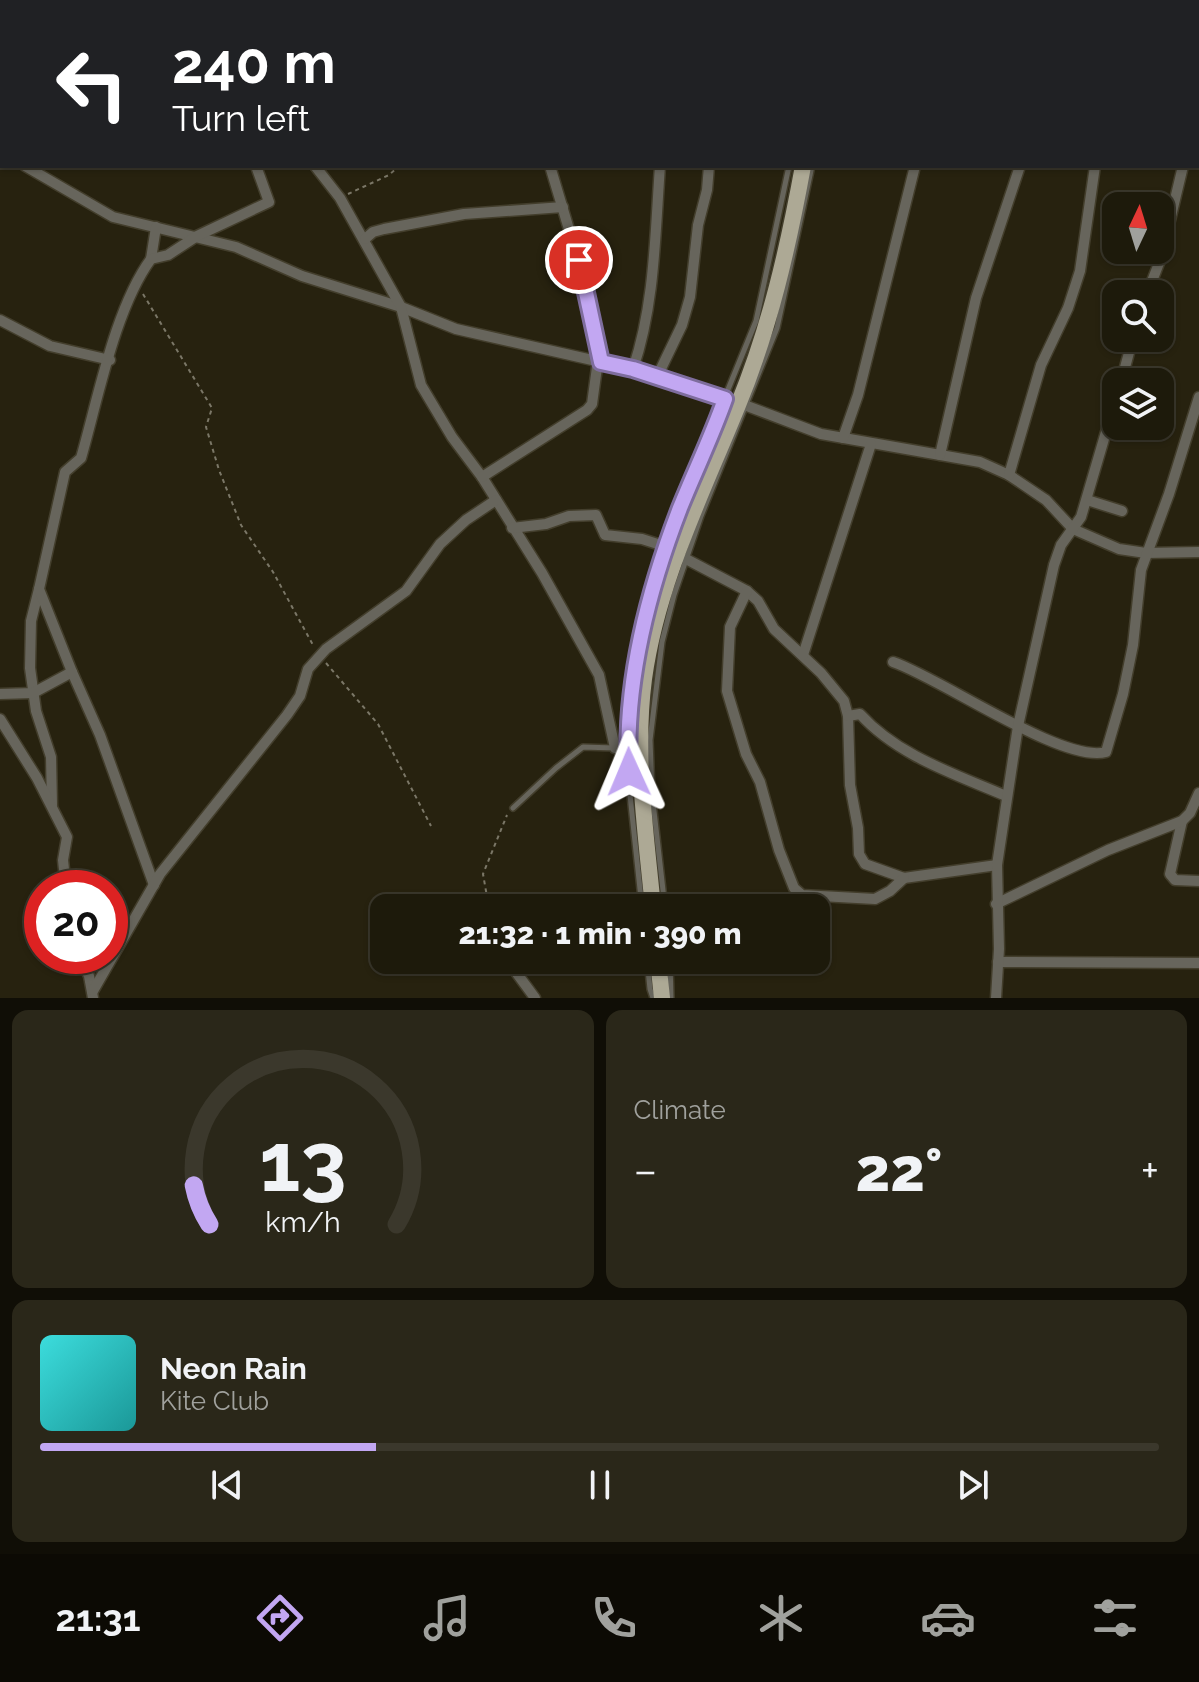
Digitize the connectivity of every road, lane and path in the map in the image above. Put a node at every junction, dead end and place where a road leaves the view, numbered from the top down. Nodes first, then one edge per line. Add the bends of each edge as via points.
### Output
1 (28, 168) edge
2 (257, 168) edge
3 (317, 168) edge
4 (397, 168) edge
5 (551, 168) edge
6 (660, 168) edge
7 (709, 168) edge
8 (789, 168) edge
9 (803, 168) edge
10 (812, 168) edge
11 (915, 168) edge
12 (1019, 168) edge
13 (1095, 168) edge
14 (1183, 168) edge
15 (340, 198) junction
16 (563, 207) junction
17 (156, 227) junction
18 (197, 236) junction
19 (365, 239) junction
20 (151, 259) junction
21 (1152, 280) edge
22 (137, 285) junction
23 (401, 307) junction
24 (0, 320) edge
25 (110, 360) junction
26 (600, 361) junction
27 (633, 369) junction
28 (657, 377) junction
29 (1199, 397) edge
30 (725, 399) junction
31 (747, 406) junction
32 (843, 438) junction
33 (1104, 440) edge
34 (871, 444) junction
35 (940, 455) junction
36 (1009, 475) junction
37 (482, 477) junction
38 (496, 500) junction
39 (1087, 500) junction
40 (1122, 511) dead end
41 (512, 528) junction
42 (1073, 529) junction
43 (667, 547) junction
44 (1199, 552) edge
45 (1146, 553) junction
46 (686, 559) junction
47 (39, 589) junction
48 (747, 591) junction
49 (803, 655) junction
50 (320, 656) junction
51 (893, 662) dead end
52 (72, 672) junction
53 (33, 693) junction
54 (0, 694) edge
55 (848, 716) junction
56 (0, 719) edge
57 (1018, 726) junction
58 (615, 748) junction
59 (628, 750) junction
60 (1199, 793) edge
61 (1006, 796) junction
62 (52, 805) junction
63 (513, 808) joint
64 (1182, 821) junction
65 (431, 826) dead end
66 (997, 865) junction
67 (64, 870) edge
68 (904, 878) junction
69 (1199, 881) edge
70 (154, 885) junction
71 (487, 894) edge
72 (641, 894) edge
73 (652, 894) edge
74 (663, 894) edge
75 (996, 904) junction
76 (998, 962) junction
77 (1199, 963) edge
78 (86, 974) edge
79 (517, 974) edge
80 (648, 974) edge
81 (659, 974) edge
82 (670, 974) edge
83 (93, 994) edge
84 (535, 998) edge
85 (653, 998) edge
86 (662, 998) edge
87 (671, 998) edge
88 (996, 998) edge

1 - 17 street via 113,217
2 - 18 street via 269,202
3 - 15 street
4 - 15 path
5 - 16 street
6 - 27 street via 649,301
7 - 28 street via 690,297
8 - 30 lane via 756,321
9 - 73 main road via 767,327 679,550 644,676 643,814
10 - 31 lane via 777,328
11 - 32 street
12 - 35 street via 976,298
13 - 36 street via 1080,271 1041,365
14 - 21 street
15 - 19 street
16 - 19 street via 464,214 384,229
16 - 26 street
17 - 18 street
17 - 20 street
18 - 20 street via 168,255
18 - 23 street
19 - 23 street
20 - 22 street
22 - 25 street
22 - 50 path via 212,408 206,427 241,525
23 - 26 street via 456,329
23 - 37 street via 421,385
24 - 25 street via 50,346
25 - 47 street via 81,458 65,472
26 - 27 street
26 - 37 street via 587,410
27 - 28 street
28 - 30 street
29 - 45 street
30 - 43 lane
31 - 32 street
31 - 46 lane
32 - 34 street
33 - 39 street
34 - 35 street
34 - 49 street
35 - 36 street via 980,462
36 - 42 street via 1046,500
37 - 38 street
38 - 41 street
38 - 50 street via 440,544 406,591
39 - 40 street
39 - 42 street
41 - 43 street via 596,515 605,535
41 - 58 street via 599,675
42 - 45 street via 1119,549
42 - 57 street via 1054,565
43 - 59 lane via 640,637
44 - 45 street
45 - 57 street via 1133,645 1106,752 1064,747
46 - 48 street
46 - 74 lane via 662,642 650,740
47 - 52 street
47 - 53 street via 30,630
48 - 49 street via 774,629
48 - 68 street via 730,627 727,691 794,888 802,895 875,899
49 - 55 street via 844,701
50 - 65 path via 378,724
50 - 70 street via 308,669 287,715
51 - 57 street
52 - 53 street
52 - 70 street
53 - 54 street
53 - 62 street via 51,757
55 - 61 street via 860,714 905,751
55 - 68 street via 859,854 872,868
56 - 62 street
57 - 61 street
58 - 59 street
58 - 63 lane via 583,747
59 - 72 lane
60 - 64 street
61 - 66 street
62 - 67 street via 68,842
63 - 71 path via 483,874
64 - 69 street via 1170,874 1175,880
64 - 75 street
66 - 68 street
66 - 75 street
70 - 83 street
75 - 76 street
76 - 77 street
76 - 88 street
78 - 83 street
79 - 84 street
80 - 85 lane
81 - 86 main road
82 - 87 lane

